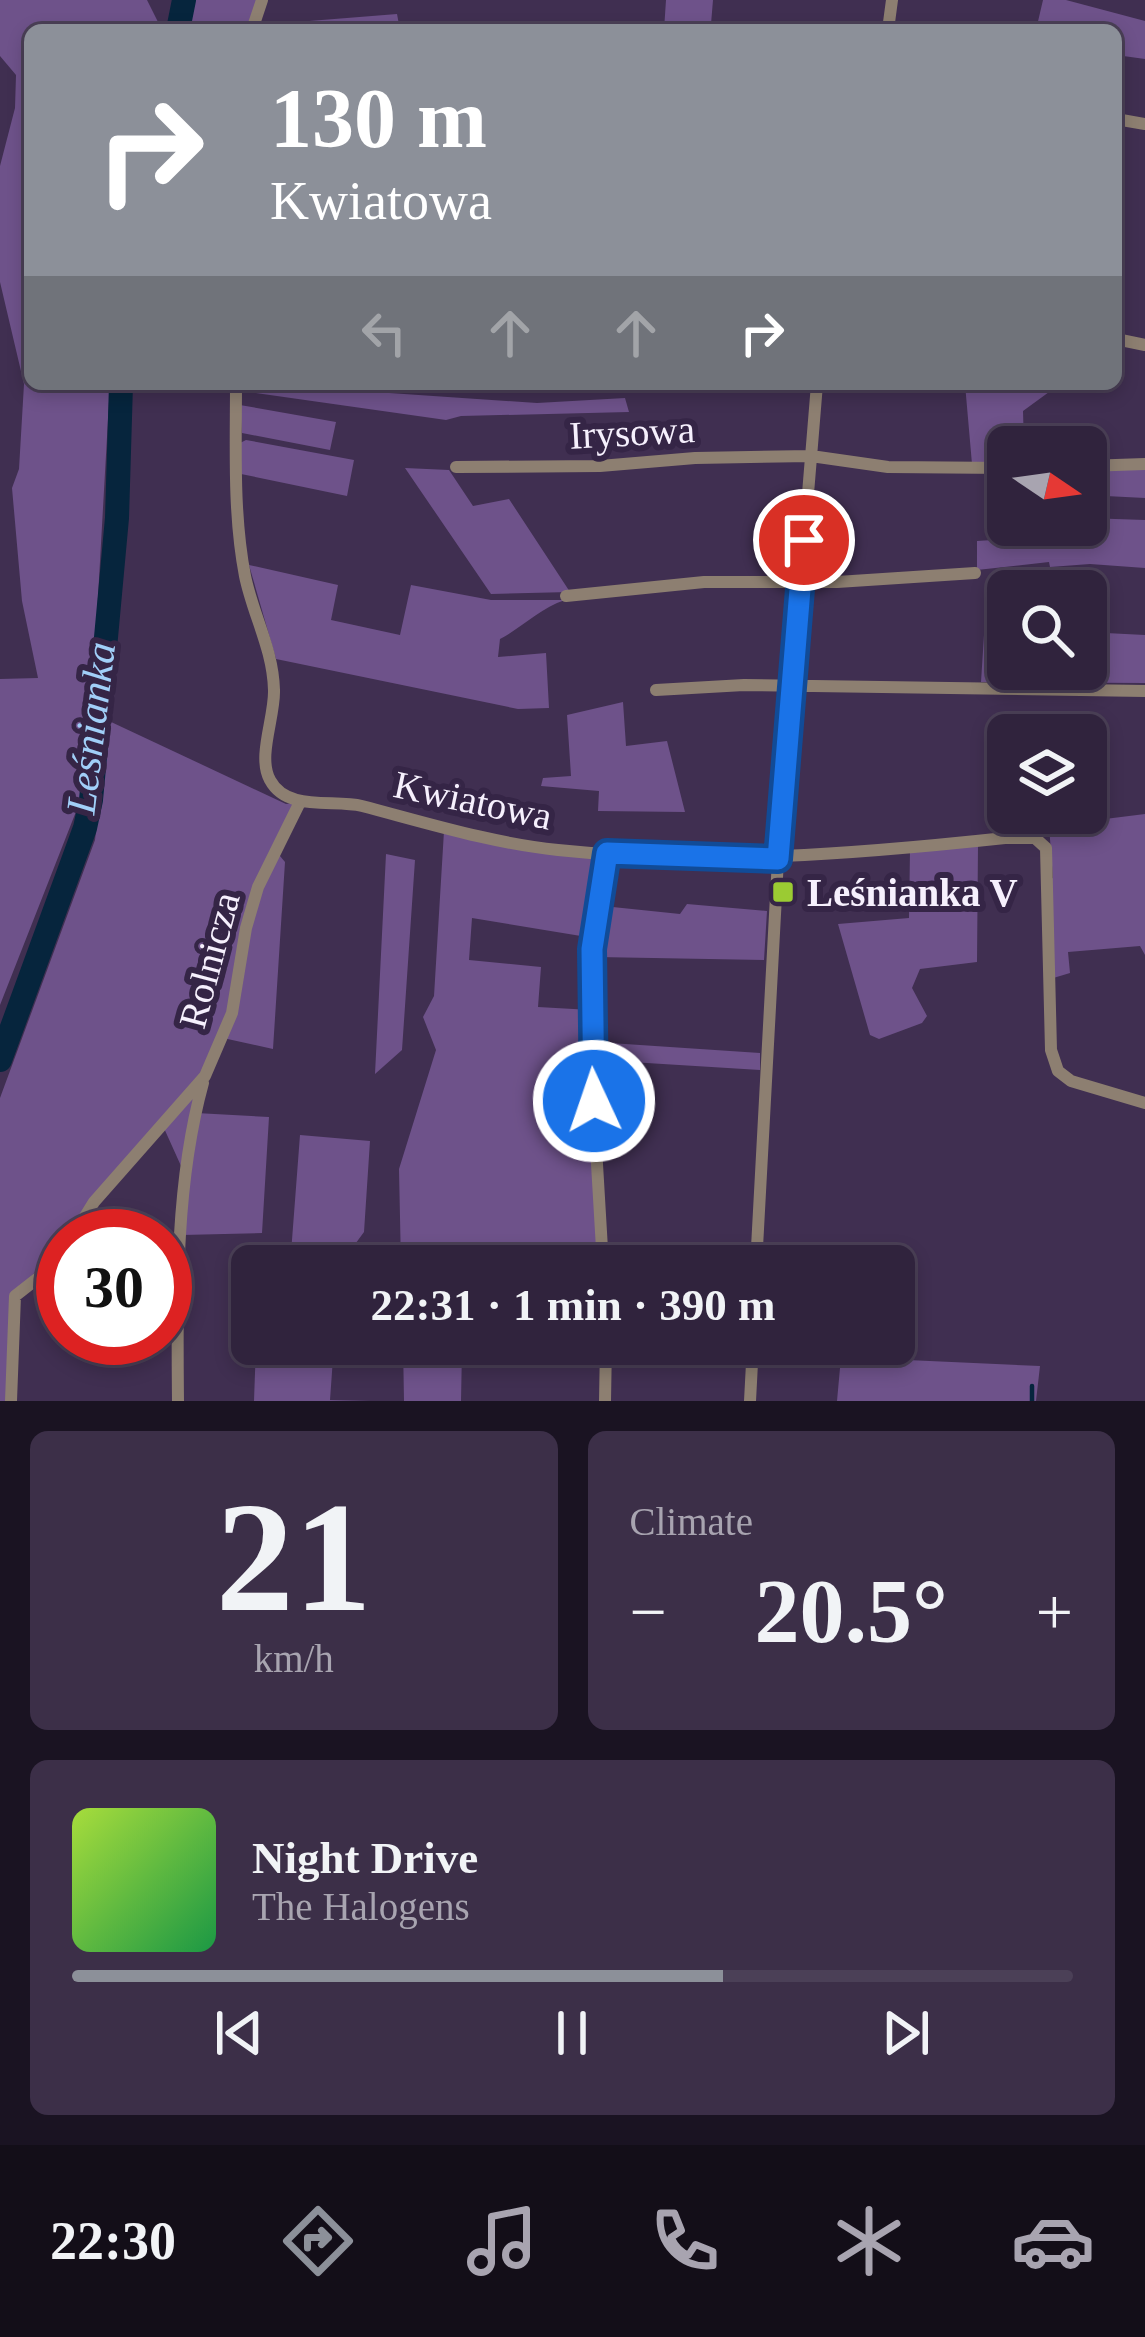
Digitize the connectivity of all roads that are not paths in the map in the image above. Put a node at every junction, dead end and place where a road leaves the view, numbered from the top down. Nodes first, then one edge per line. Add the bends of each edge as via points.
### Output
1 (236, 390) edge
2 (816, 390) edge
3 (811, 456) junction
4 (1145, 464) edge
5 (1107, 465) edge
6 (456, 467) dead end
7 (987, 468) edge
8 (975, 573) dead end
9 (800, 582) junction
10 (566, 596) dead end
11 (792, 685) junction
12 (656, 690) dead end
13 (1145, 691) edge
14 (300, 802) junction
15 (607, 853) junction
16 (778, 859) junction
17 (205, 1076) junction
18 (1145, 1103) edge
19 (91, 1209) edge
20 (602, 1245) edge
21 (757, 1245) edge
22 (36, 1280) edge
23 (606, 1365) edge
24 (752, 1365) edge
25 (11, 1401) edge
26 (178, 1401) edge
27 (605, 1401) edge
28 (750, 1401) edge

1 - 14 street via 245,577 274,689 265,764 271,782
2 - 3 street
3 - 6 street, Irysowa
3 - 7 street, Irysowa
3 - 9 street
4 - 5 street
8 - 9 street
9 - 10 street
9 - 11 street
11 - 12 street
11 - 13 street
11 - 16 street
14 - 15 street, Kwiatowa via 349,803 505,842
14 - 17 street, Rolnicza via 258,887 232,1012
15 - 16 street, Kwiatowa
15 - 20 street via 591,1010
16 - 18 street, Kwiatowa via 1024,836 1041,842 1050,879 1058,1071
16 - 21 street
17 - 19 street, Rolnicza
17 - 26 street via 189,1148
22 - 25 street via 15,1296
23 - 27 street
24 - 28 street

